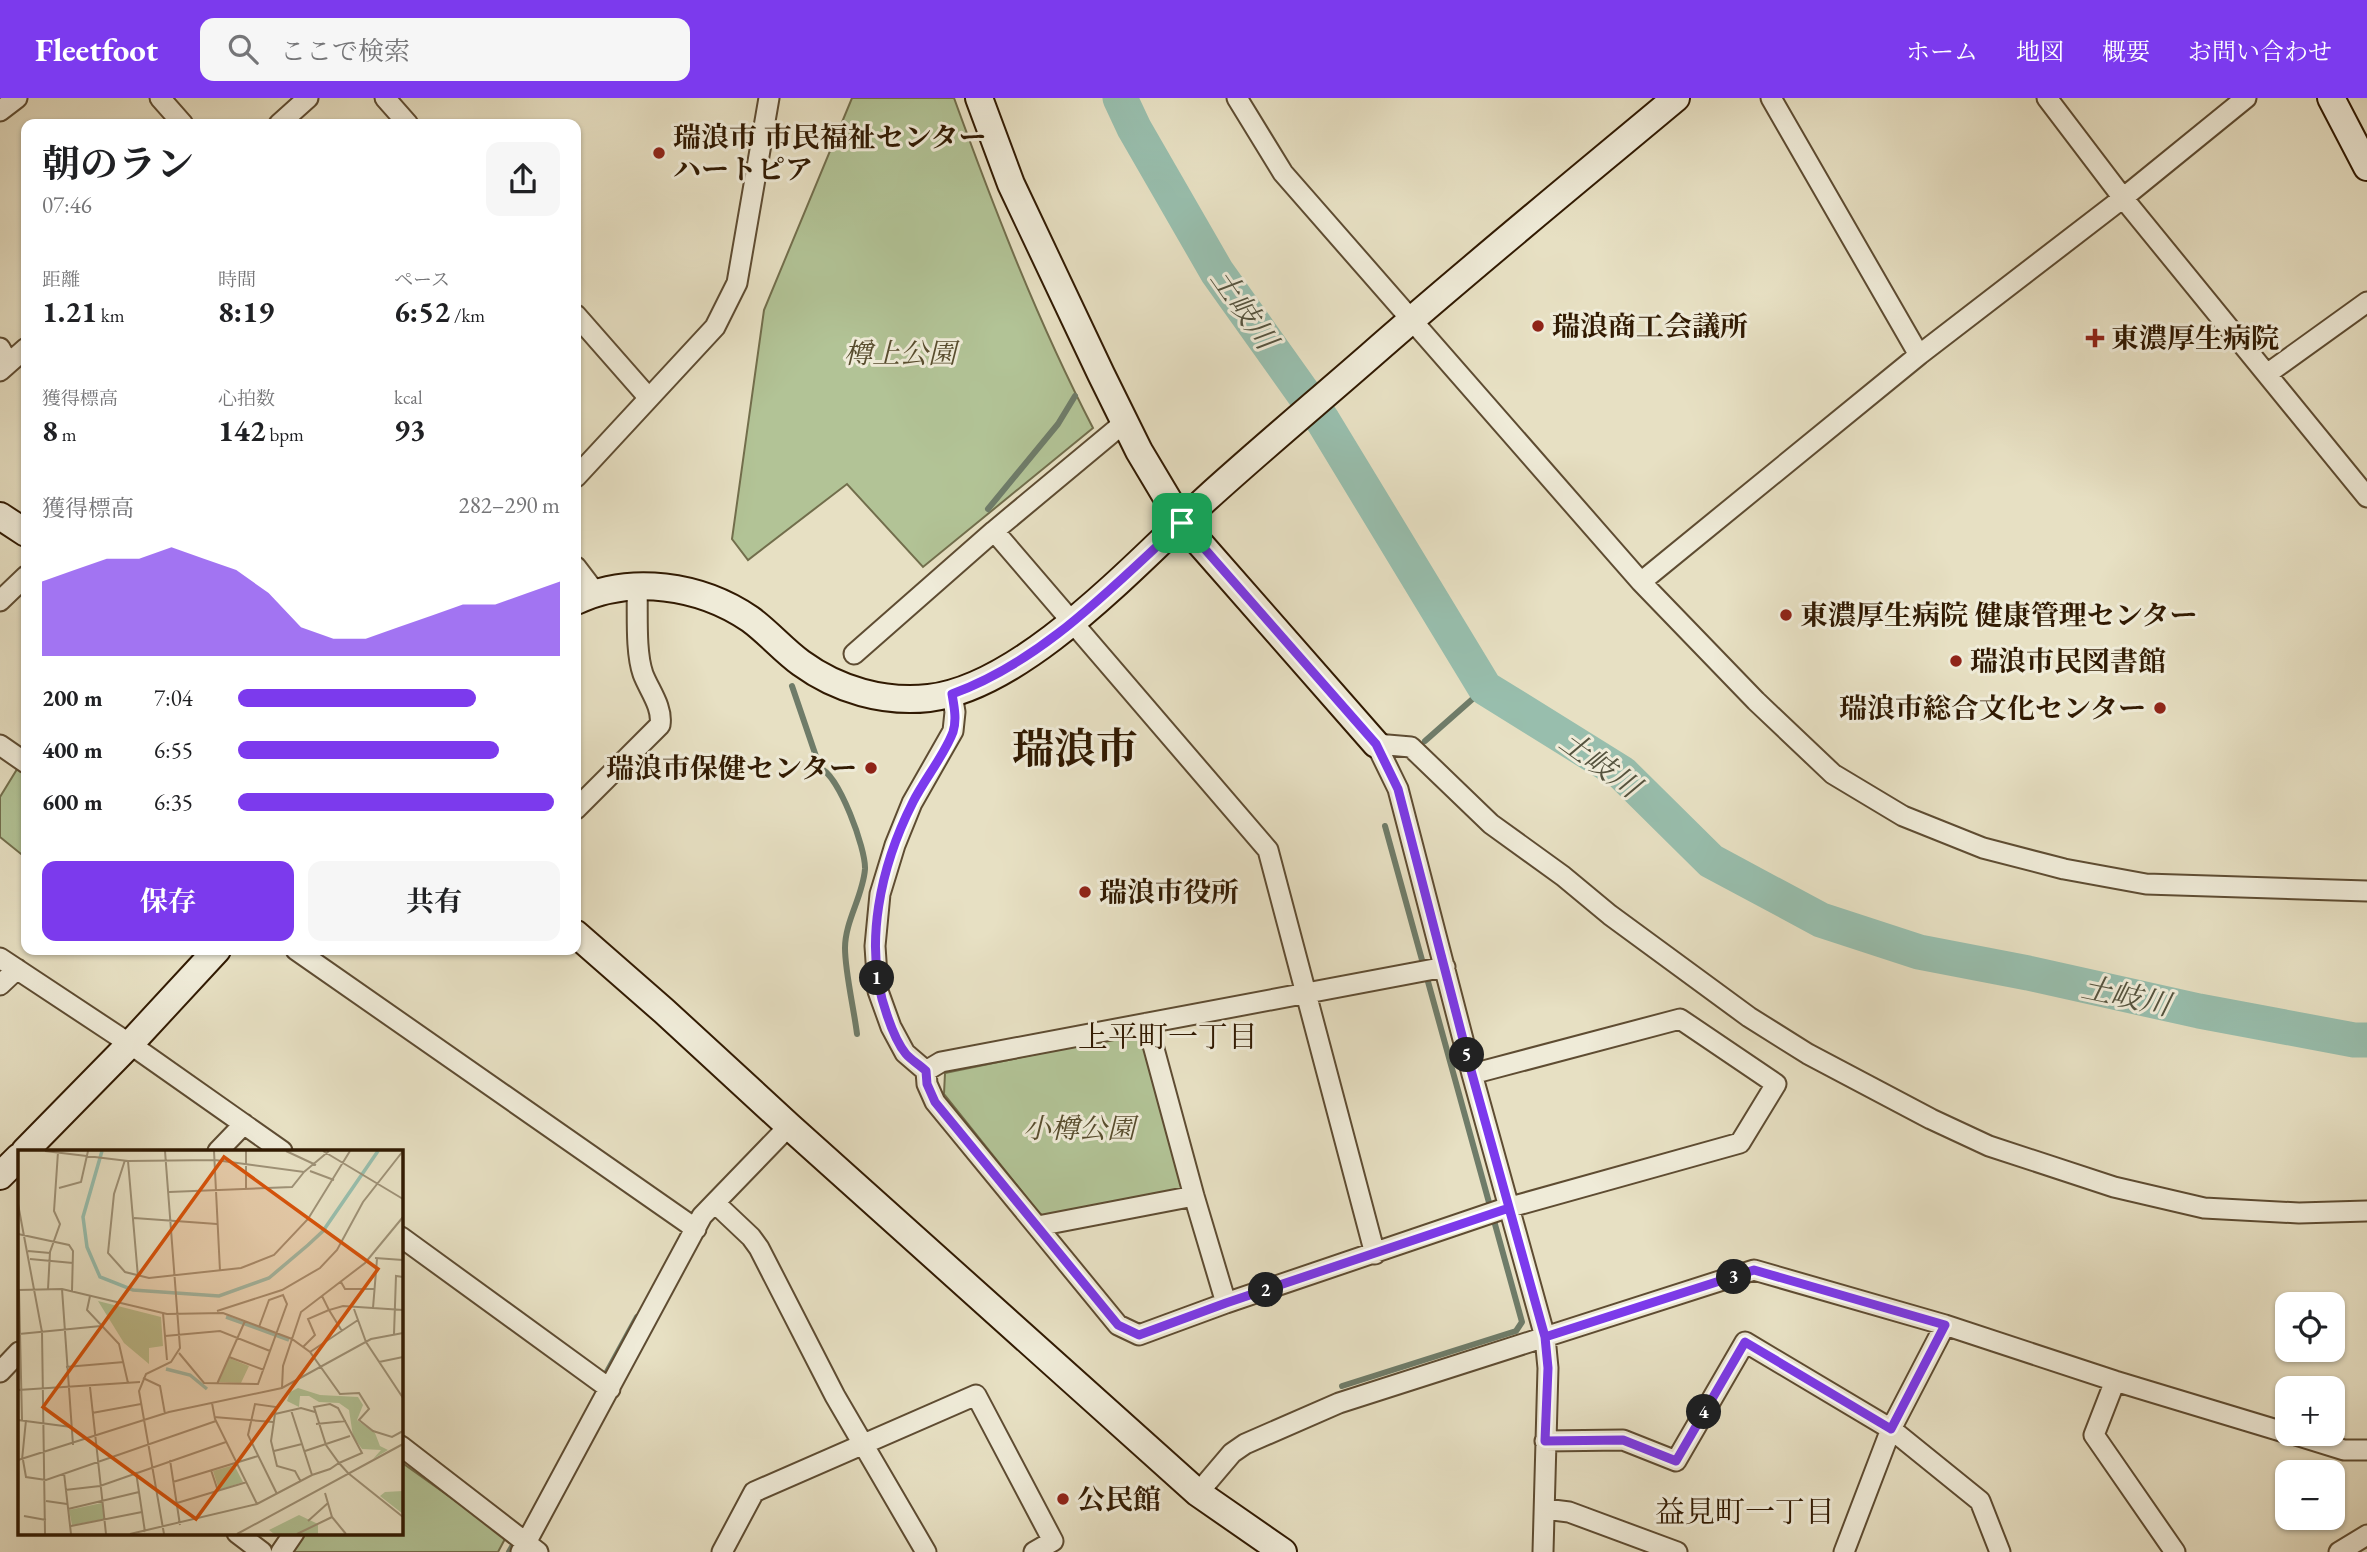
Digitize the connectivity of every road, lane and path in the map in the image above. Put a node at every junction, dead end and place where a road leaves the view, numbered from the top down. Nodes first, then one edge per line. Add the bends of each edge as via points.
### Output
1 (17, 98) edge
2 (160, 98) edge
3 (309, 98) edge
4 (384, 98) edge
5 (769, 98) edge
6 (979, 98) edge
7 (1676, 98) edge
8 (1772, 98) edge
9 (2047, 98) edge
10 (2246, 98) edge
11 (2330, 98) edge
12 (1239, 99) edge
13 (0, 111) edge
14 (179, 119) edge
15 (285, 119) edge
16 (403, 119) edge
17 (2367, 167) edge
18 (2123, 198) junction
19 (2367, 302) edge
20 (1412, 320) junction
21 (581, 321) edge
22 (21, 351) edge
23 (1919, 355) junction
24 (3, 361) edge
25 (2267, 374) junction
26 (648, 397) junction
27 (1125, 422) junction
28 (581, 471) edge
29 (2367, 497) edge
30 (0, 516) edge
31 (1182, 523) junction
32 (21, 530) edge
33 (994, 531) junction
34 (21, 581) edge
35 (1641, 582) junction
36 (637, 586) junction
37 (585, 596) edge
38 (0, 601) edge
39 (1072, 623) junction
40 (854, 653) dead end
41 (952, 694) junction
42 (1376, 744) junction
43 (0, 745) edge
44 (21, 760) edge
45 (581, 804) edge
46 (2367, 891) edge
47 (581, 938) edge
48 (211, 955) edge
49 (303, 955) edge
50 (0, 958) edge
51 (17, 969) junction
52 (1433, 969) junction
53 (0, 985) edge
54 (1305, 994) junction
55 (1147, 1023) junction
56 (131, 1044) junction
57 (926, 1071) junction
58 (1472, 1074) junction
59 (244, 1124) junction
60 (789, 1126) junction
61 (26, 1150) edge
62 (219, 1150) edge
63 (281, 1150) edge
64 (18, 1158) edge
65 (0, 1176) edge
66 (1194, 1196) junction
67 (715, 1203) junction
68 (1497, 1211) junction
69 (2367, 1211) edge
70 (1038, 1226) junction
71 (696, 1229) junction
72 (402, 1238) edge
73 (1375, 1254) junction
74 (1226, 1303) junction
75 (1945, 1325) junction
76 (1545, 1337) junction
77 (2115, 1381) junction
78 (610, 1389) junction
79 (1891, 1429) junction
80 (2275, 1429) edge
81 (1545, 1441) junction
82 (862, 1445) junction
83 (2331, 1446) edge
84 (402, 1447) edge
85 (2367, 1450) edge
86 (1198, 1493) junction
87 (1545, 1509) junction
88 (238, 1534) edge
89 (293, 1534) edge
90 (2367, 1535) edge
91 (528, 1549) edge
92 (262, 1552) edge
93 (281, 1552) edge
94 (723, 1552) edge
95 (926, 1552) edge
96 (1034, 1552) edge
97 (1283, 1552) edge
98 (1543, 1552) edge
99 (1677, 1552) edge
100 (1844, 1552) edge
101 (2000, 1552) edge
102 (2175, 1552) edge
103 (2339, 1552) edge

1 - 13 street
2 - 14 street
3 - 15 street
4 - 16 street
5 - 26 street via 737,283 715,327
6 - 27 street via 1011,184
7 - 20 street
8 - 23 street
9 - 18 street
10 - 18 street
11 - 17 street
12 - 20 street via 1283,173
18 - 23 street
18 - 25 street
19 - 25 street
20 - 31 street
20 - 35 street
21 - 26 street
22 - 24 street
23 - 35 street
25 - 29 street
26 - 28 street
27 - 31 street
27 - 33 street
30 - 32 street
31 - 39 street
31 - 42 street
33 - 39 street
33 - 40 street
34 - 38 street
35 - 46 street via 1833,774 1903,816 1983,848 2146,884
36 - 37 street
36 - 41 street via 684,591 727,604 754,621 802,664 857,691 901,698
36 - 45 street via 639,659 662,716 660,725
39 - 41 street via 986,681
39 - 54 street via 1268,850
41 - 57 street via 953,731 912,803 895,845 880,894 875,946 878,991 891,1027 905,1053
42 - 52 street via 1398,789
42 - 69 street via 1411,747 1491,824 1749,1017 1931,1119 1989,1146 2102,1183 2204,1208
43 - 44 street
47 - 60 street
48 - 56 street
49 - 71 street
50 - 51 street
51 - 53 street
51 - 56 street
52 - 54 street
52 - 58 street
54 - 55 street
54 - 73 street
55 - 57 street via 941,1062
55 - 66 street
56 - 59 street
56 - 61 street
57 - 70 street via 935,1102
58 - 68 street
58 - 68 street via 1680,1018 1776,1084 1740,1143
59 - 62 street
59 - 63 street
60 - 67 street
60 - 86 street
64 - 65 street
66 - 70 street
66 - 74 street
67 - 71 street
67 - 82 street via 759,1248
68 - 73 street
68 - 76 street
70 - 74 street via 1118,1325 1139,1335
71 - 78 street
72 - 78 street
73 - 74 street
75 - 76 street via 1754,1270
75 - 77 street
75 - 79 street
76 - 81 street
76 - 86 street via 1339,1403 1269,1432 1232,1453
77 - 80 street
77 - 102 street via 2094,1435
78 - 91 street
79 - 81 street via 1745,1342 1676,1461 1623,1440
79 - 100 street
79 - 101 street via 1980,1501
81 - 87 street
82 - 94 street via 754,1492
82 - 95 street
82 - 96 street via 976,1395 1054,1541
83 - 85 street
84 - 91 street
86 - 97 street
87 - 98 street
87 - 99 street via 1569,1512
88 - 92 street
89 - 93 street
90 - 103 street

